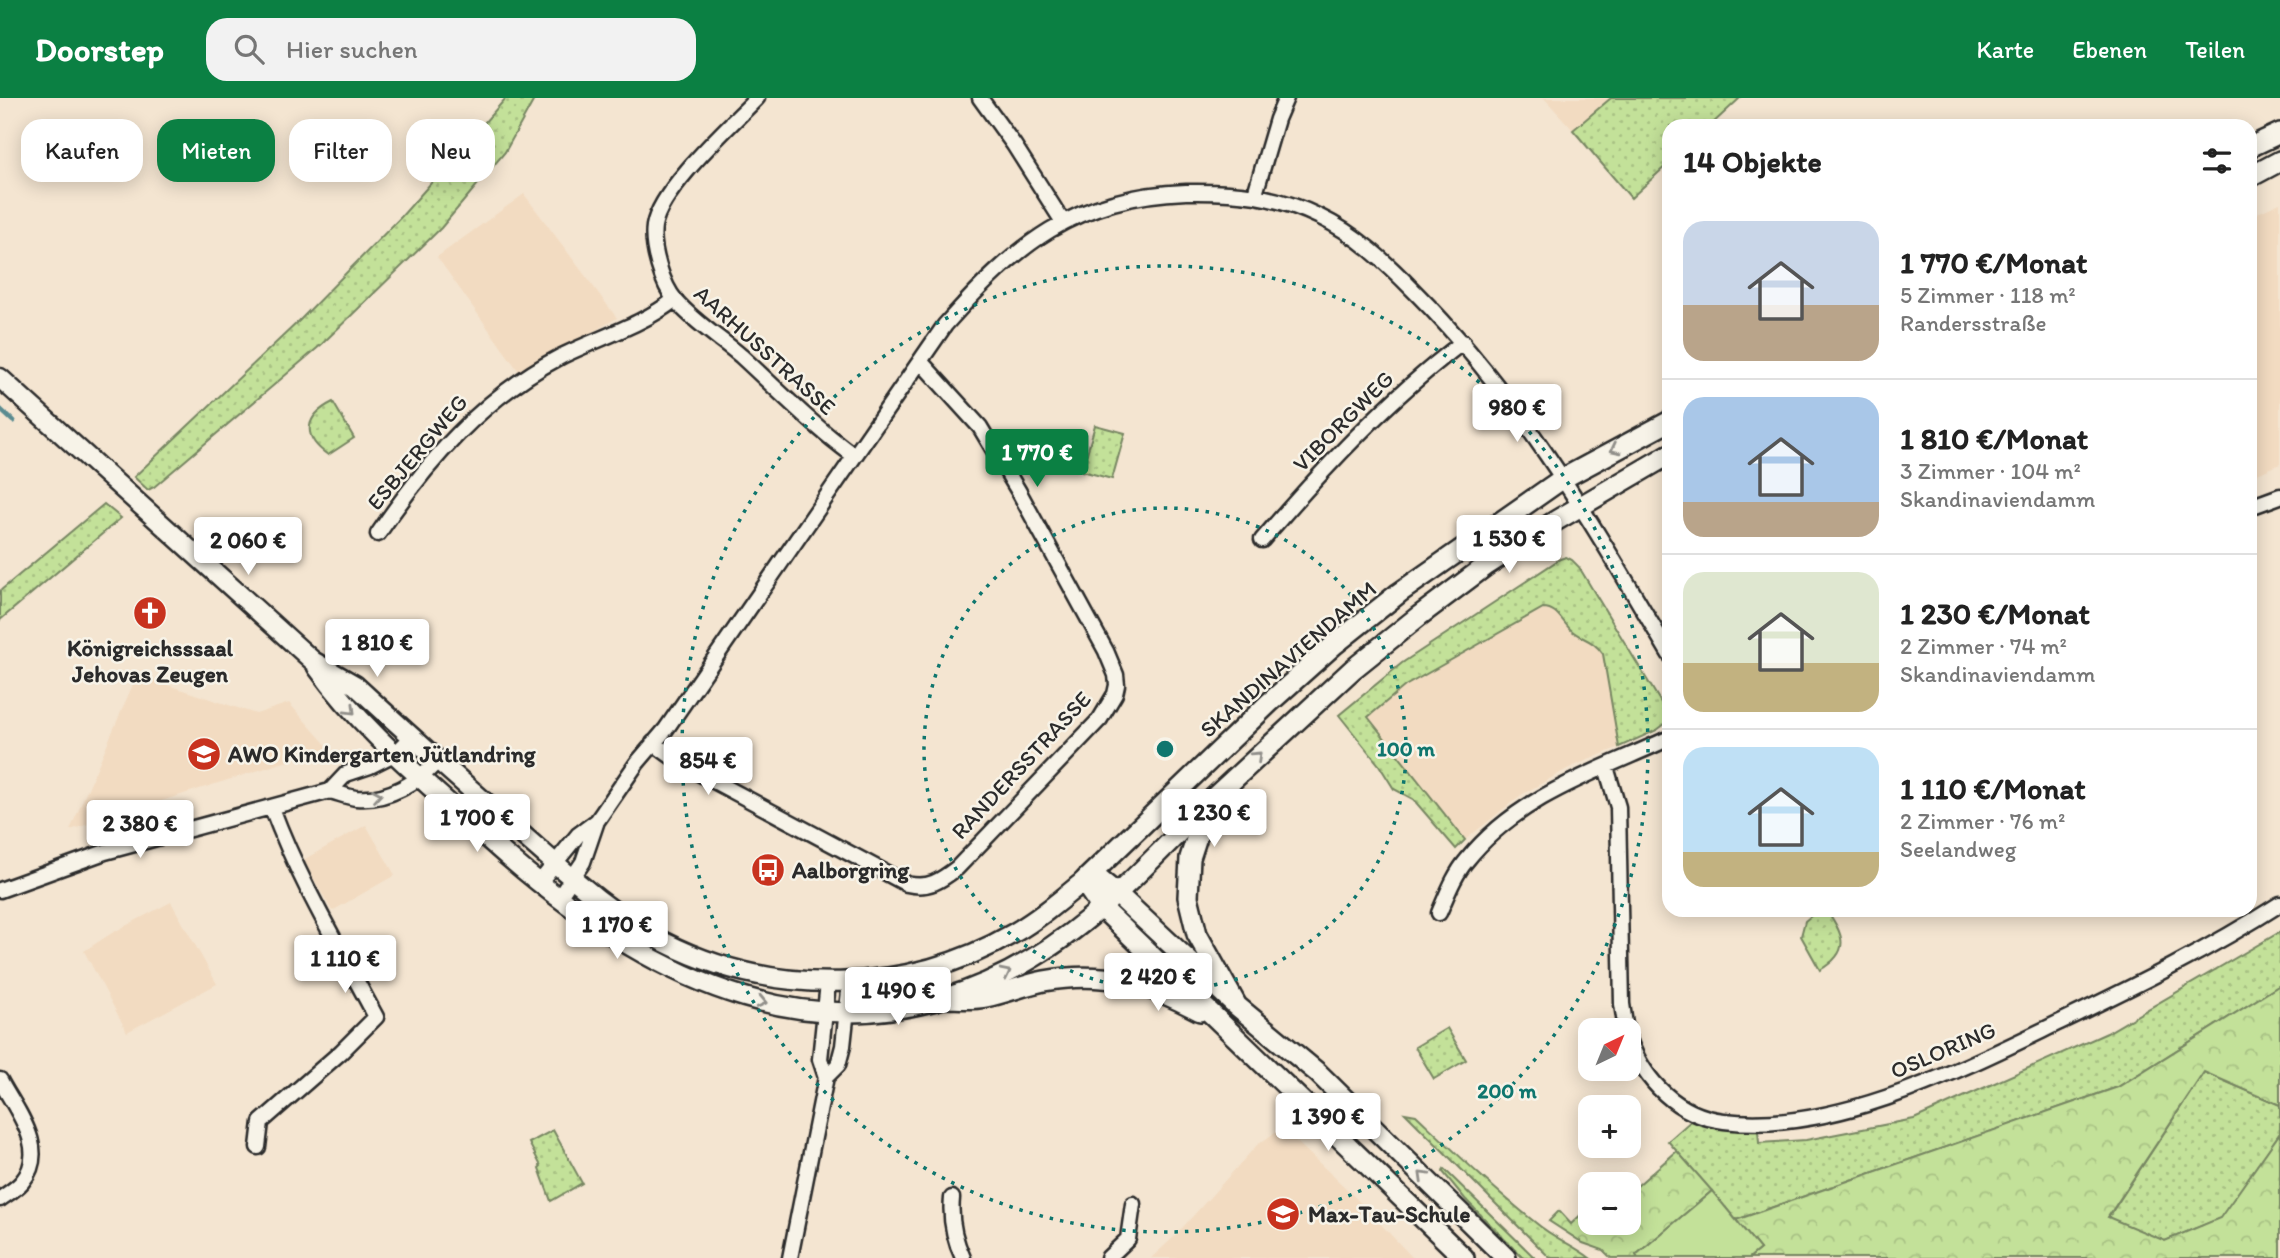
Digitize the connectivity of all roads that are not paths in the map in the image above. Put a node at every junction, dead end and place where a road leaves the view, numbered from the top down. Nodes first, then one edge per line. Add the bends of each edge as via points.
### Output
1 (757, 98) edge
2 (979, 98) edge
3 (1286, 98) edge
4 (2280, 133) edge
5 (2257, 144) edge
6 (2280, 161) edge
7 (2257, 173) edge
8 (1255, 194) junction
9 (1063, 222) junction
10 (674, 300) junction
11 (1463, 342) junction
12 (920, 361) junction
13 (0, 378) edge
14 (1662, 425) edge
15 (853, 455) junction
16 (1662, 459) edge
17 (1562, 479) junction
18 (2280, 496) edge
19 (2257, 504) edge
20 (1581, 505) junction
21 (378, 534) dead end
22 (1262, 540) dead end
23 (1662, 642) edge
24 (313, 661) junction
25 (412, 737) junction
26 (1662, 742) edge
27 (653, 743) junction
28 (396, 753) junction
29 (438, 761) junction
30 (1606, 767) junction
31 (422, 778) junction
32 (330, 791) junction
33 (1208, 803) junction
34 (272, 808) junction
35 (597, 821) junction
36 (555, 863) junction
37 (1088, 878) junction
38 (573, 879) junction
39 (539, 883) junction
40 (0, 890) edge
41 (1116, 893) junction
42 (558, 899) junction
43 (2280, 904) edge
44 (1101, 907) junction
45 (1439, 913) dead end
46 (850, 982) junction
47 (828, 983) junction
48 (943, 998) junction
49 (1237, 1006) junction
50 (827, 1012) junction
51 (847, 1012) junction
52 (1624, 1018) edge
53 (1220, 1022) junction
54 (1642, 1067) edge
55 (826, 1077) junction
56 (0, 1080) edge
57 (258, 1147) dead end
58 (952, 1198) dead end
59 (0, 1199) edge
60 (1132, 1204) dead end
61 (790, 1258) edge
62 (963, 1258) edge
63 (1108, 1258) edge
64 (1464, 1258) edge
65 (1506, 1258) edge

1 - 10 street, AARHUSSTRASSE via 678,180 654,225 657,264
2 - 9 street
3 - 8 street
4 - 5 main road
6 - 7 main road
8 - 9 street via 1218,191 1145,196 1104,205
8 - 11 street via 1321,217 1363,244
9 - 12 street via 1029,242 987,278
10 - 15 street, AARHUSSTRASSE
10 - 21 street, ESBJERGWEG via 658,313 555,360 486,406 405,494
11 - 17 street
11 - 22 street, VIBORGWEG via 1414,381
12 - 15 street
12 - 27 street, RANDERSSTRASSE via 979,427 1096,631 1116,675 1115,694 1100,719 957,868 922,887 907,884 725,787
13 - 24 street, SKANDINAVIENDAMM
14 -> 17 main road, SKANDINAVIENDAMM
15 - 27 street
16 - 20 main road, SKANDINAVIENDAMM
17 - 20 street
17 - 37 main road, SKANDINAVIENDAMM via 1335,644
18 - 19 street
20 - 23 street
33 -> 20 main road, SKANDINAVIENDAMM via 1353,669 1487,565
24 - 25 street, SKANDINAVIENDAMM via 352,682
24 -> 28 street, SKANDINAVIENDAMM via 338,697
25 - 28 street
25 - 29 street, SKANDINAVIENDAMM
26 - 30 street
27 - 35 street
28 - 31 street, SKANDINAVIENDAMM
28 - 32 street via 346,774
29 - 31 street
29 - 36 street, SKANDINAVIENDAMM
30 - 45 street via 1554,790 1490,835 1459,872
30 - 52 street via 1618,807
32 -> 31 street via 358,798 394,792
31 - 39 street, SKANDINAVIENDAMM
32 - 34 street
33 - 41 street, SKANDINAVIENDAMM
33 - 49 main road, SKANDINAVIENDAMM via 1190,858 1188,897 1197,934
34 - 40 street via 105,852
34 - 57 street via 376,1017 261,1122
35 - 36 street via 578,835
35 - 38 street via 591,845
36 - 38 street, SKANDINAVIENDAMM
36 - 39 street
37 - 41 main road via 1100,880
37 - 44 main road
37 - 46 street, SKANDINAVIENDAMM via 1045,913 993,945 912,973
38 - 42 street
38 - 47 street, SKANDINAVIENDAMM via 640,928 702,959 767,977
39 - 42 street, SKANDINAVIENDAMM
41 - 44 street, SKANDINAVIENDAMM
41 - 49 main road
42 -> 50 street, SKANDINAVIENDAMM via 620,941 699,982 758,1002
43 - 54 street, OSLORING via 2136,987 1970,1065 1874,1103 1753,1123 1721,1121 1685,1109 1653,1083
48 -> 44 street, SKANDINAVIENDAMM via 977,987 1036,957
44 - 53 main road
46 - 47 street, SKANDINAVIENDAMM
46 - 51 street
47 - 50 street
48 - 51 street, SKANDINAVIENDAMM via 881,1011
48 - 53 main road via 985,998 1041,982 1105,977 1157,990
65 -> 49 main road via 1318,1073
50 - 51 street, SKANDINAVIENDAMM
50 - 55 street via 820,1059
51 - 55 street via 838,1065
53 - 64 main road
55 - 61 street
56 - 59 street via 28,1128 32,1149 30,1171
58 - 62 street via 950,1215
60 - 63 street via 1128,1238

